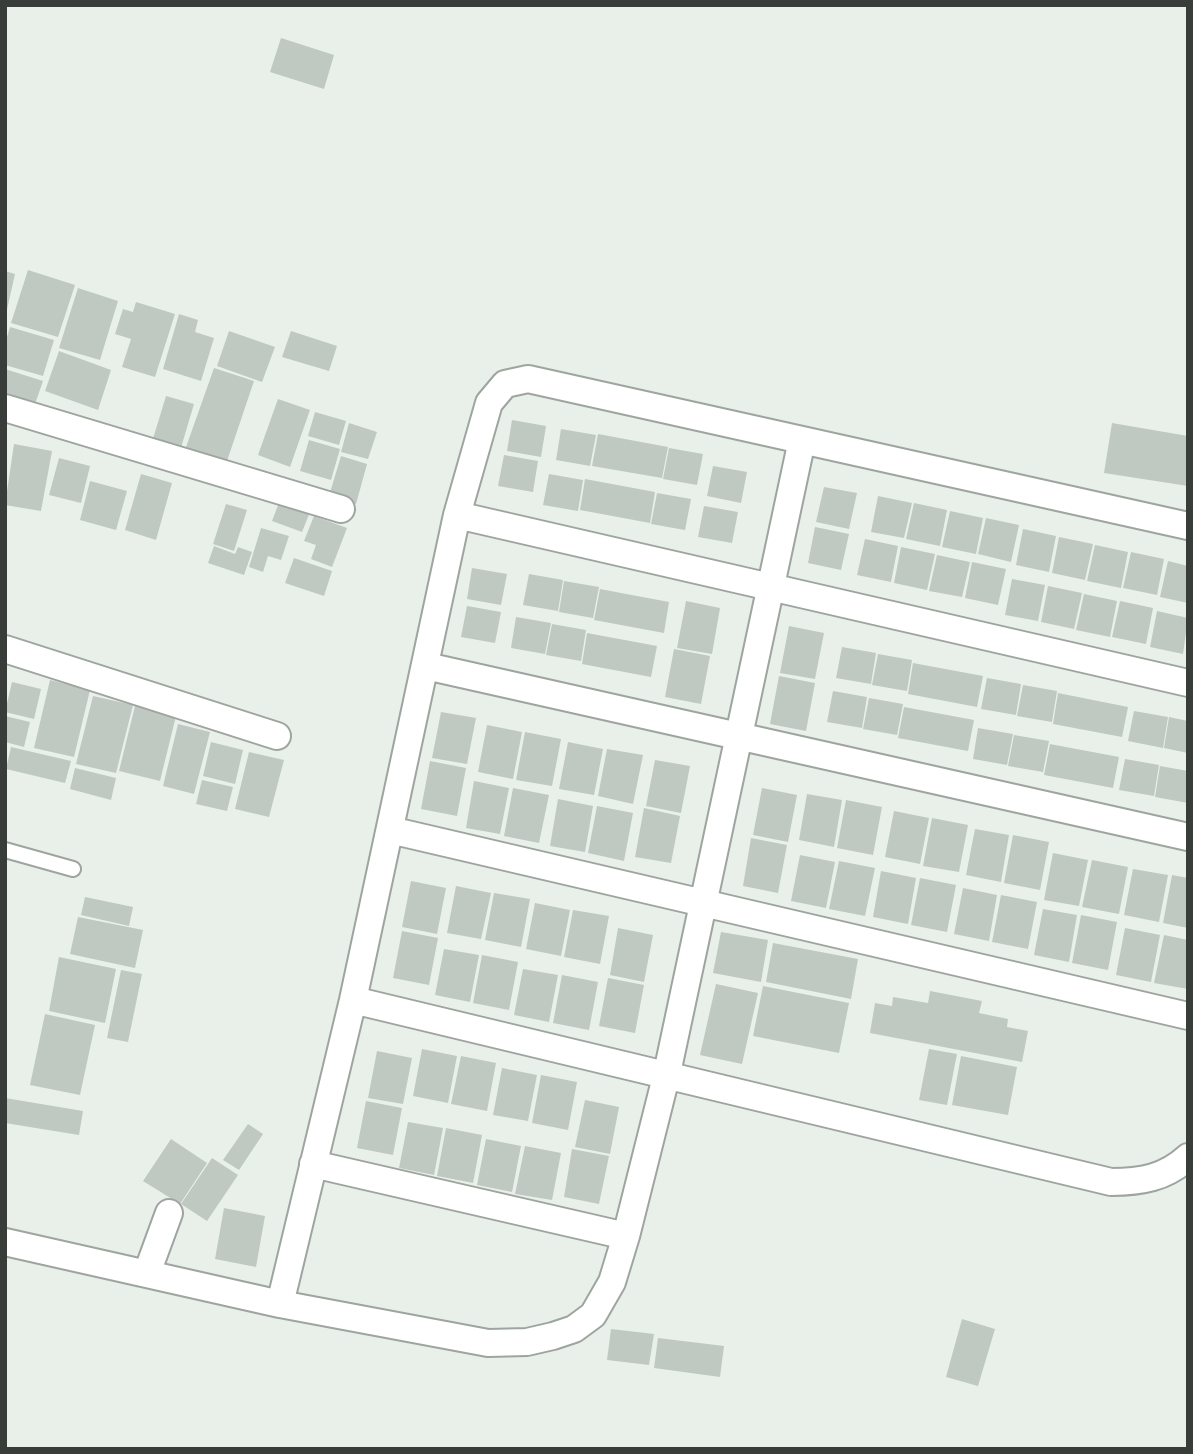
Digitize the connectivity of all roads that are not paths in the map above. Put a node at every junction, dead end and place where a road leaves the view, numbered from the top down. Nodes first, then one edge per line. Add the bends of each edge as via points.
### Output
1 (5, 408) edge
2 (802, 440) junction
3 (341, 509) dead end
4 (457, 514) junction
5 (1188, 526) edge
6 (770, 587) junction
7 (5, 649) edge
8 (426, 666) junction
9 (1188, 683) edge
10 (739, 735) junction
11 (278, 736) dead end
12 (390, 830) junction
13 (1188, 837) edge
14 (5, 850) edge
15 (74, 869) dead end
16 (704, 903) junction
17 (353, 1000) junction
18 (1188, 1016) edge
19 (667, 1073) junction
20 (1188, 1157) edge
21 (313, 1164) junction
22 (169, 1213) dead end
23 (626, 1236) junction
24 (5, 1242) edge
25 (147, 1273) junction
26 (280, 1304) junction

1 - 3 street
2 - 4 street via 528,379 514,380 497,390 489,403
2 - 5 street
2 - 6 street
4 - 6 street
4 - 8 street
6 - 9 street
6 - 10 street
7 - 11 street
8 - 10 street
8 - 12 street
10 - 13 street
10 - 16 street
12 - 16 street
12 - 17 street
14 - 15 lane
16 - 18 street
16 - 19 street
17 - 19 street
17 - 21 street
19 - 20 street via 1111,1182 1160,1177
19 - 23 street
21 - 23 street
21 - 26 street
22 - 25 street
23 - 26 street via 612,1282 593,1315 574,1329 527,1342 488,1343
24 - 25 street
25 - 26 street

